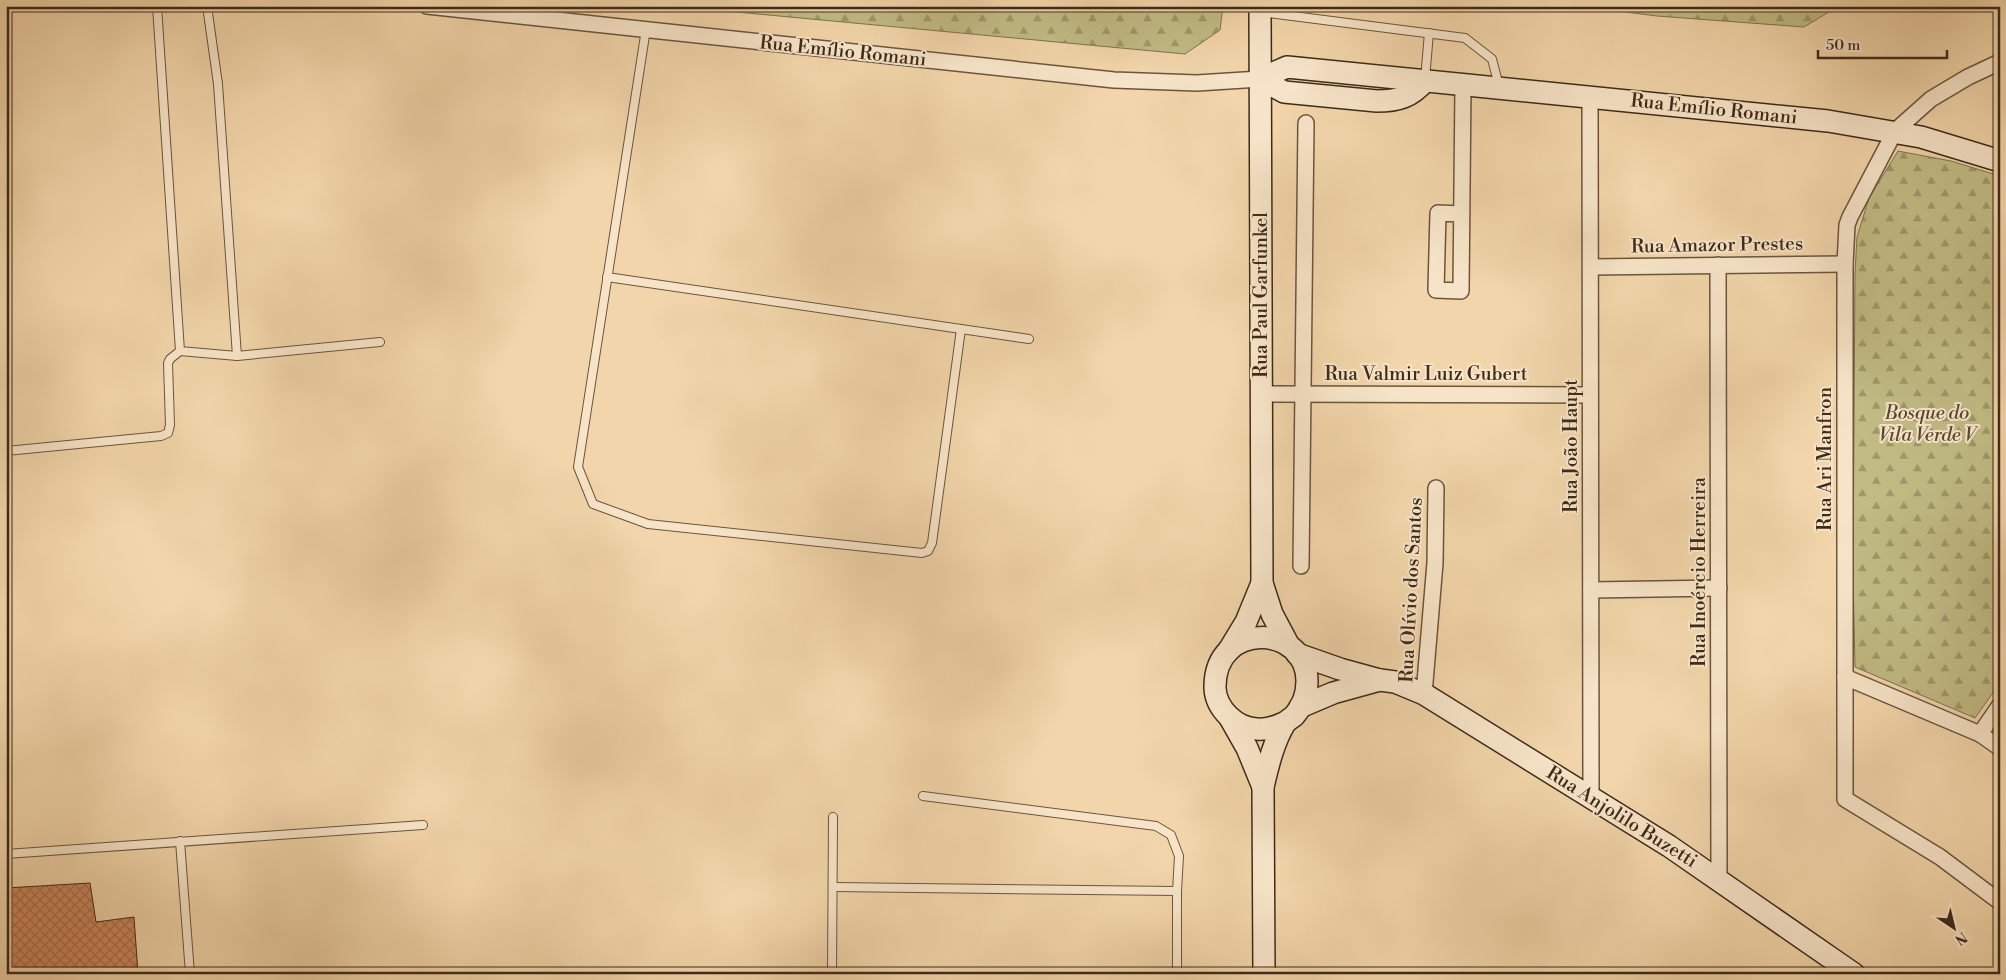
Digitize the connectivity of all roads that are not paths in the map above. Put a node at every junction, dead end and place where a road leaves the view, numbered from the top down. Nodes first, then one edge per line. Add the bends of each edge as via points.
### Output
1 (157, 6) edge
2 (207, 6) edge
3 (427, 6) edge
4 (1260, 9) edge
5 (646, 29) junction
6 (1429, 34) junction
7 (2000, 62) edge
8 (1260, 79) junction
9 (1425, 81) junction
10 (1463, 84) junction
11 (1500, 88) junction
12 (1590, 97) junction
13 (1306, 123) dead end
14 (1895, 131) junction
15 (2000, 161) edge
16 (1462, 214) junction
17 (1845, 264) junction
18 (1718, 266) junction
19 (1591, 267) junction
20 (607, 277) junction
21 (961, 329) junction
22 (1029, 339) dead end
23 (380, 342) dead end
24 (180, 351) junction
25 (237, 356) junction
26 (1261, 394) junction
27 (1303, 394) junction
28 (1590, 395) junction
29 (6, 451) edge
30 (1436, 488) dead end
31 (1301, 566) dead end
32 (1262, 583) junction
33 (1719, 588) junction
34 (1591, 590) junction
35 (1229, 650) junction
36 (1293, 650) junction
37 (1845, 677) junction
38 (1380, 680) junction
39 (1424, 694) junction
40 (2000, 706) edge
41 (1293, 714) junction
42 (1230, 718) junction
43 (1980, 734) junction
44 (2000, 748) edge
45 (1263, 788) junction
46 (923, 796) dead end
47 (1590, 796) junction
48 (833, 817) dead end
49 (423, 825) dead end
50 (180, 842) junction
51 (6, 854) edge
52 (1719, 879) junction
53 (833, 887) junction
54 (1177, 891) junction
55 (2000, 902) edge
56 (190, 974) edge
57 (832, 974) edge
58 (1177, 974) edge
59 (1264, 974) edge
60 (1304, 974) edge
61 (1337, 974) edge
62 (1854, 974) edge

1 - 24 lane
2 - 25 lane via 218,84
3 - 5 street, Rua Emílio Romani
4 - 6 lane
4 - 8 main road, Rua Paul Garfunkel
5 - 8 street, Rua Emílio Romani via 1114,80 1197,83
5 - 20 lane
6 - 9 lane
6 - 11 lane via 1465,38 1492,59
7 - 14 street, Rua Ari Manfron via 1930,99
8 - 9 main road via 1284,92 1377,101 1405,98
8 - 26 main road, Rua Paul Garfunkel
9 - 10 main road, Rua Emílio Romani
10 - 11 main road, Rua Emílio Romani
10 - 16 street
11 - 12 main road, Rua Emílio Romani
12 - 14 main road, Rua Emílio Romani via 1828,120
12 - 19 street, Rua João Haupt
13 - 27 street
14 - 15 main road, Rua Emílio Romani
14 - 17 street, Rua Ari Manfron via 1850,217
16 - 16 street via 1438,213 1436,290 1461,291
17 - 18 street, Rua Amazor Prestes
17 - 37 street, Rua Ari Manfron
18 - 19 street, Rua Amazor Prestes
18 - 33 street, Rua Inoércio Herreira
19 - 28 street, Rua João Haupt
20 - 21 lane
20 - 21 lane via 578,467 593,504 648,524 922,553 928,551 932,543
21 - 22 lane
23 - 25 lane
24 - 25 lane
24 - 29 lane via 168,363 168,432 161,436
26 - 27 street, Rua Valmir Luiz Gubert
26 - 32 main road, Rua Paul Garfunkel
27 - 28 street, Rua Valmir Luiz Gubert
27 - 31 street
28 - 34 street, Rua João Haupt
30 - 39 street, Rua Olívio dos Santos via 1435,563
32 - 35 main road, Rua Paul Garfunkel via 1246,622
32 - 36 main road, Rua Paul Garfunkel via 1272,614
33 - 34 street
33 - 52 street, Rua Inoércio Herreira
34 - 47 street, Rua João Haupt
35 - 36 main road via 1239,642 1264,637 1277,640
35 - 42 main road via 1220,662 1215,692 1220,706
36 - 38 main road, Rua Anjolilo Buzetti
36 - 41 main road via 1304,666 1307,680 1306,694
37 - 43 street
37 - 55 street, Rua Ari Manfron via 1845,799 1940,857
38 - 39 main road, Rua Anjolilo Buzetti via 1395,682
38 - 41 main road, Rua Anjolilo Buzetti via 1334,693
39 - 47 main road, Rua Anjolilo Buzetti
40 - 43 street
41 - 42 main road via 1272,728 1257,729 1242,726
41 - 45 main road via 1272,752
42 - 45 main road via 1248,748
43 - 44 street
45 - 59 main road
46 - 54 lane via 1156,826 1171,835 1179,856
47 - 52 main road, Rua Anjolilo Buzetti
48 - 53 lane
49 - 50 lane
50 - 51 lane
50 - 56 lane
52 - 62 main road, Rua Anjolilo Buzetti
53 - 54 lane
53 - 57 lane
54 - 58 lane
60 - 61 lane

